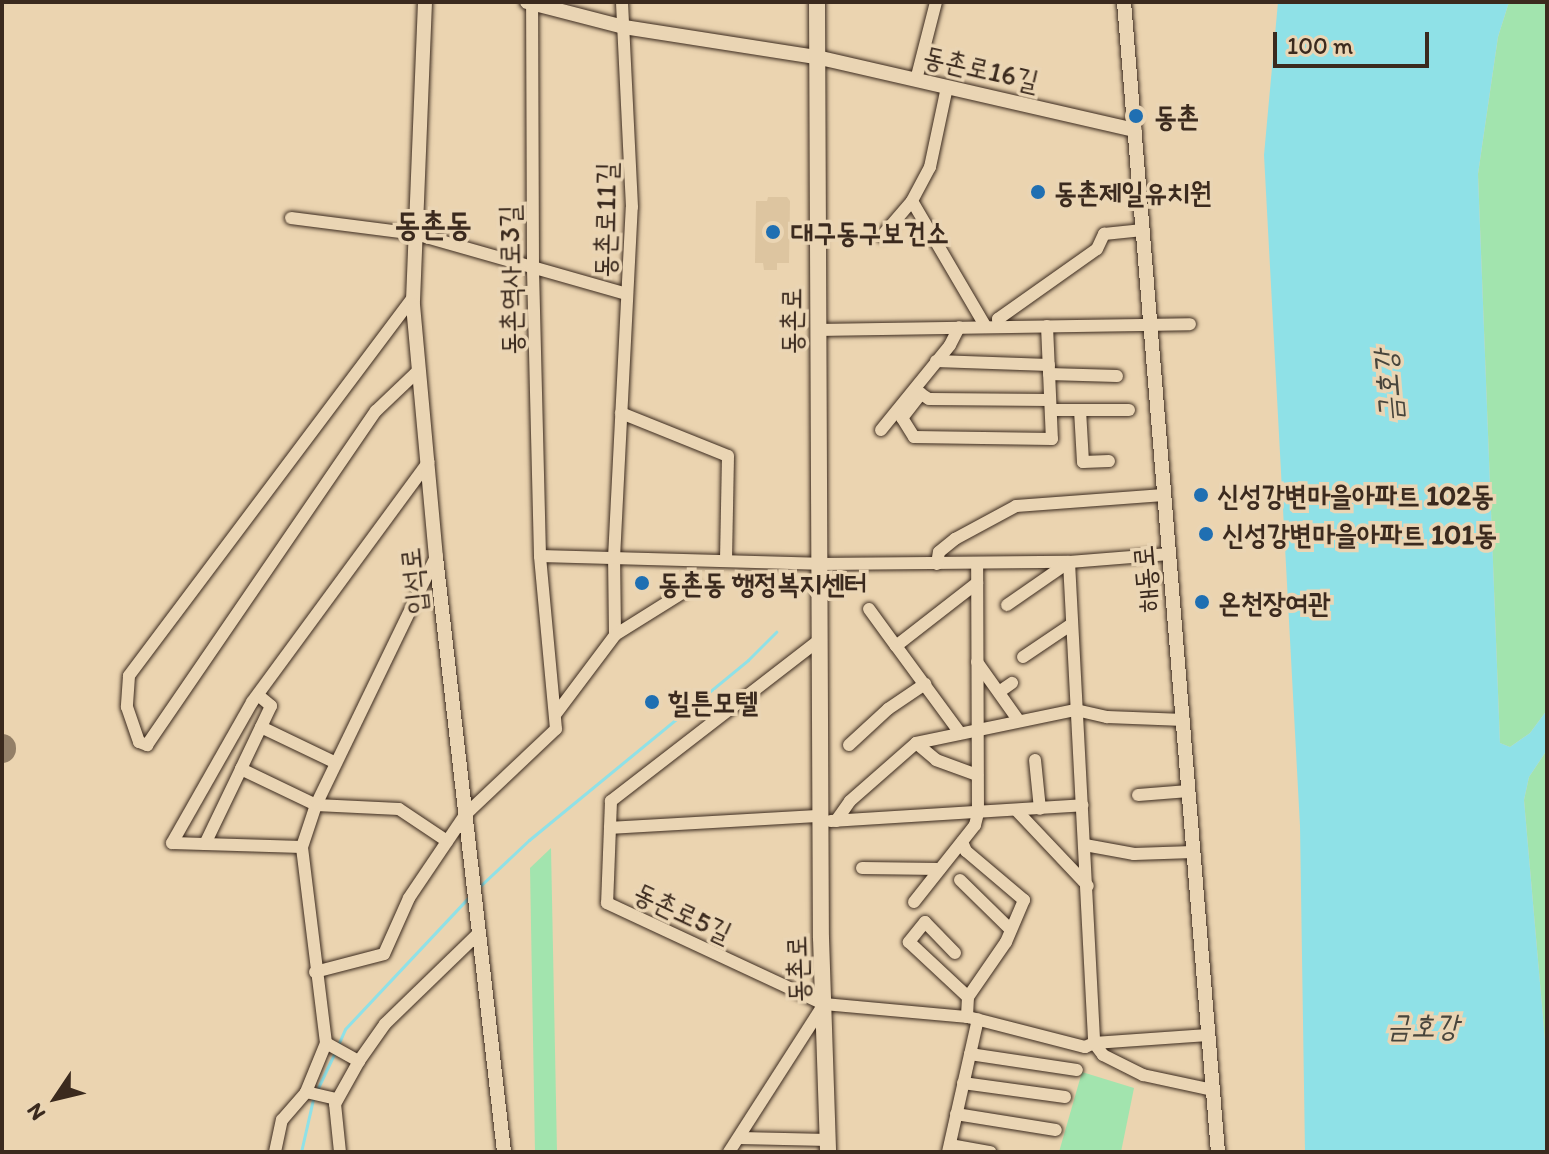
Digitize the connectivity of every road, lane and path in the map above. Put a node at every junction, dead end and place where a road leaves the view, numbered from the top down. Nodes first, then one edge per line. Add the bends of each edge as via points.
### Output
1 (425, 2) edge
2 (530, 2) edge
3 (622, 2) edge
4 (817, 2) edge
5 (936, 2) edge
6 (1124, 2) edge
7 (624, 27) junction
8 (816, 57) junction
9 (916, 80) junction
10 (947, 87) junction
11 (1135, 130) junction
12 (912, 201) junction
13 (291, 218) dead end
14 (1143, 230) junction
15 (416, 234) junction
16 (882, 236) dead end
17 (533, 267) junction
18 (627, 294) junction
19 (414, 296) junction
20 (1150, 324) junction
21 (1190, 324) dead end
22 (1047, 326) junction
23 (959, 327) junction
24 (992, 327) junction
25 (817, 330) junction
26 (936, 361) junction
27 (419, 370) junction
28 (1049, 370) junction
29 (1117, 376) dead end
30 (1050, 405) junction
31 (1080, 410) junction
32 (1129, 410) dead end
33 (621, 413) junction
34 (881, 430) dead end
35 (1109, 461) dead end
36 (428, 462) junction
37 (1164, 495) junction
38 (1169, 554) junction
39 (540, 556) junction
40 (436, 557) junction
41 (614, 558) junction
42 (726, 561) junction
43 (1069, 562) junction
44 (818, 564) junction
45 (937, 564) junction
46 (977, 564) junction
47 (977, 583) junction
48 (695, 585) dead end
49 (1007, 605) dead end
50 (869, 609) dead end
51 (1072, 624) junction
52 (615, 635) junction
53 (818, 641) junction
54 (896, 646) junction
55 (1023, 657) dead end
56 (977, 662) junction
57 (1012, 683) dead end
58 (925, 684) junction
59 (999, 692) junction
60 (258, 695) junction
61 (1076, 710) junction
62 (555, 715) junction
63 (1184, 720) junction
64 (1019, 721) junction
65 (261, 727) junction
66 (977, 729) junction
67 (960, 733) junction
68 (916, 743) junction
69 (849, 745) dead end
70 (1035, 760) dead end
71 (336, 763) junction
72 (242, 767) junction
73 (977, 775) junction
74 (1189, 791) junction
75 (1138, 795) dead end
76 (316, 805) junction
77 (1082, 805) junction
78 (1040, 809) junction
79 (1017, 811) junction
80 (978, 813) junction
81 (465, 815) junction
82 (825, 820) junction
83 (610, 828) junction
84 (447, 841) junction
85 (962, 842) junction
86 (205, 844) junction
87 (1085, 845) junction
88 (302, 847) junction
89 (1193, 852) junction
90 (862, 868) dead end
91 (940, 869) junction
92 (960, 880) dead end
93 (1088, 886) junction
94 (914, 902) dead end
95 (1011, 930) junction
96 (479, 933) junction
97 (955, 953) dead end
98 (315, 972) junction
99 (968, 997) junction
100 (824, 1004) junction
101 (972, 1018) junction
102 (1208, 1035) junction
103 (326, 1043) junction
104 (1094, 1043) junction
105 (970, 1054) junction
106 (359, 1061) junction
107 (1077, 1070) dead end
108 (963, 1083) junction
109 (1213, 1090) junction
110 (306, 1092) junction
111 (1065, 1097) dead end
112 (336, 1099) dead end
113 (956, 1114) junction
114 (1056, 1130) dead end
115 (740, 1138) junction
116 (828, 1146) edge
117 (949, 1148) edge
118 (275, 1152) edge
119 (340, 1152) edge
120 (504, 1152) edge
121 (729, 1152) edge
122 (990, 1152) edge
123 (1218, 1152) edge

1 - 15 street, 입석로
2 - 7 street, 동촌로16길
2 - 17 street, 동촌역사로3길
3 - 7 street, 동촌로11길
4 - 8 main road, 동촌로
5 - 9 street
6 - 11 street, 해동로
7 - 8 street, 동촌로16길
7 - 18 street, 동촌로11길 via 632,207
8 - 9 street, 동촌로16길
8 - 25 main road, 동촌로
9 - 10 street, 동촌로16길
10 - 11 street, 동촌로16길
10 - 12 street via 930,167
11 - 14 street, 해동로
12 - 16 street
12 - 24 street
13 - 15 street
14 - 20 street, 해동로
14 - 24 street via 1104,234 1097,249
15 - 17 street
15 - 19 street, 입석로
17 - 18 street
17 - 39 street, 동촌역사로3길
18 - 33 street, 동촌로11길
19 - 27 street, 입석로
19 - 27 street via 129,676 127,707 139,742 147,745 376,411
20 - 21 street
20 - 22 street
20 - 37 street, 해동로
22 - 24 street
22 - 28 street
23 - 24 street
23 - 25 street
23 - 26 street
25 - 44 main road, 동촌로
26 - 28 street
26 - 34 street
27 - 36 street, 입석로
28 - 29 street
28 - 30 street
30 - 30 street via 929,399 921,394 902,418 914,437 1052,439
30 - 31 street
31 - 32 street
31 - 35 street via 1083,462
33 - 41 street, 동촌로11길
33 - 42 street via 728,456
36 - 40 street, 입석로
36 - 60 street
37 - 38 street, 해동로
37 - 45 street via 1016,506 955,539 939,552
38 - 43 street
38 - 63 street, 해동로
39 - 41 street
39 - 62 street, 동촌역사로3길
40 - 71 street
40 - 81 street, 입석로
41 - 42 street
41 - 52 street, 동촌로11길
42 - 44 street
43 - 46 street
43 - 49 street
43 - 51 street
44 - 45 street
44 - 53 main road, 동촌로
45 - 46 street
46 - 47 street
47 - 54 street
47 - 56 street
48 - 52 street
50 - 54 street
51 - 55 street
51 - 61 street
52 - 62 street
53 - 82 main road, 동촌로
53 - 83 street via 611,801
54 - 58 street
56 - 59 street
56 - 66 street
57 - 59 street
58 - 67 street
58 - 69 street
59 - 64 street
60 - 65 street via 271,706
60 - 86 street via 172,843
61 - 63 street via 1107,717
61 - 64 street
61 - 77 street
62 - 81 street, 동촌역사로3길 via 556,729
63 - 74 street, 해동로
64 - 66 street
65 - 71 street
65 - 72 street
66 - 67 street
66 - 73 street
67 - 68 street
68 - 73 street via 936,760
68 - 82 street
70 - 78 street
71 - 76 street
72 - 76 street
72 - 86 street
73 - 80 street
74 - 75 street
74 - 89 street, 해동로
76 - 84 street via 399,809
76 - 88 street
77 - 78 street
77 - 87 street
78 - 79 street
79 - 80 street
79 - 93 street
80 - 82 street
80 - 85 street
81 - 84 street
81 - 96 street, 입석로
82 - 83 street
82 - 100 main road, 동촌로
83 - 100 street, 동촌로5길 via 607,903
84 - 98 street via 409,898 384,954
85 - 91 street
85 - 95 street via 1024,900
86 - 88 street
87 - 89 street via 1134,854
87 - 93 street
88 - 98 street
89 - 102 street, 해동로
90 - 91 street
91 - 94 street
92 - 95 street
93 - 104 street
95 - 99 street
96 - 106 street via 385,1024
96 - 120 street, 입석로
97 - 99 street via 925,922 909,942
98 - 103 street
99 - 101 street
100 - 101 street
100 - 115 street
100 - 116 main road, 동촌로
101 - 104 street via 1085,1047
101 - 105 street
102 - 104 street
102 - 109 street, 해동로
103 - 106 street
103 - 110 street
104 - 109 street via 1103,1055 1143,1075
105 - 107 street
105 - 108 street
106 - 119 street via 335,1104
108 - 111 street
108 - 113 street
109 - 123 street, 해동로
110 - 112 street
110 - 118 street via 282,1120
113 - 114 street
113 - 117 street
115 - 116 street
115 - 121 street
117 - 122 street

